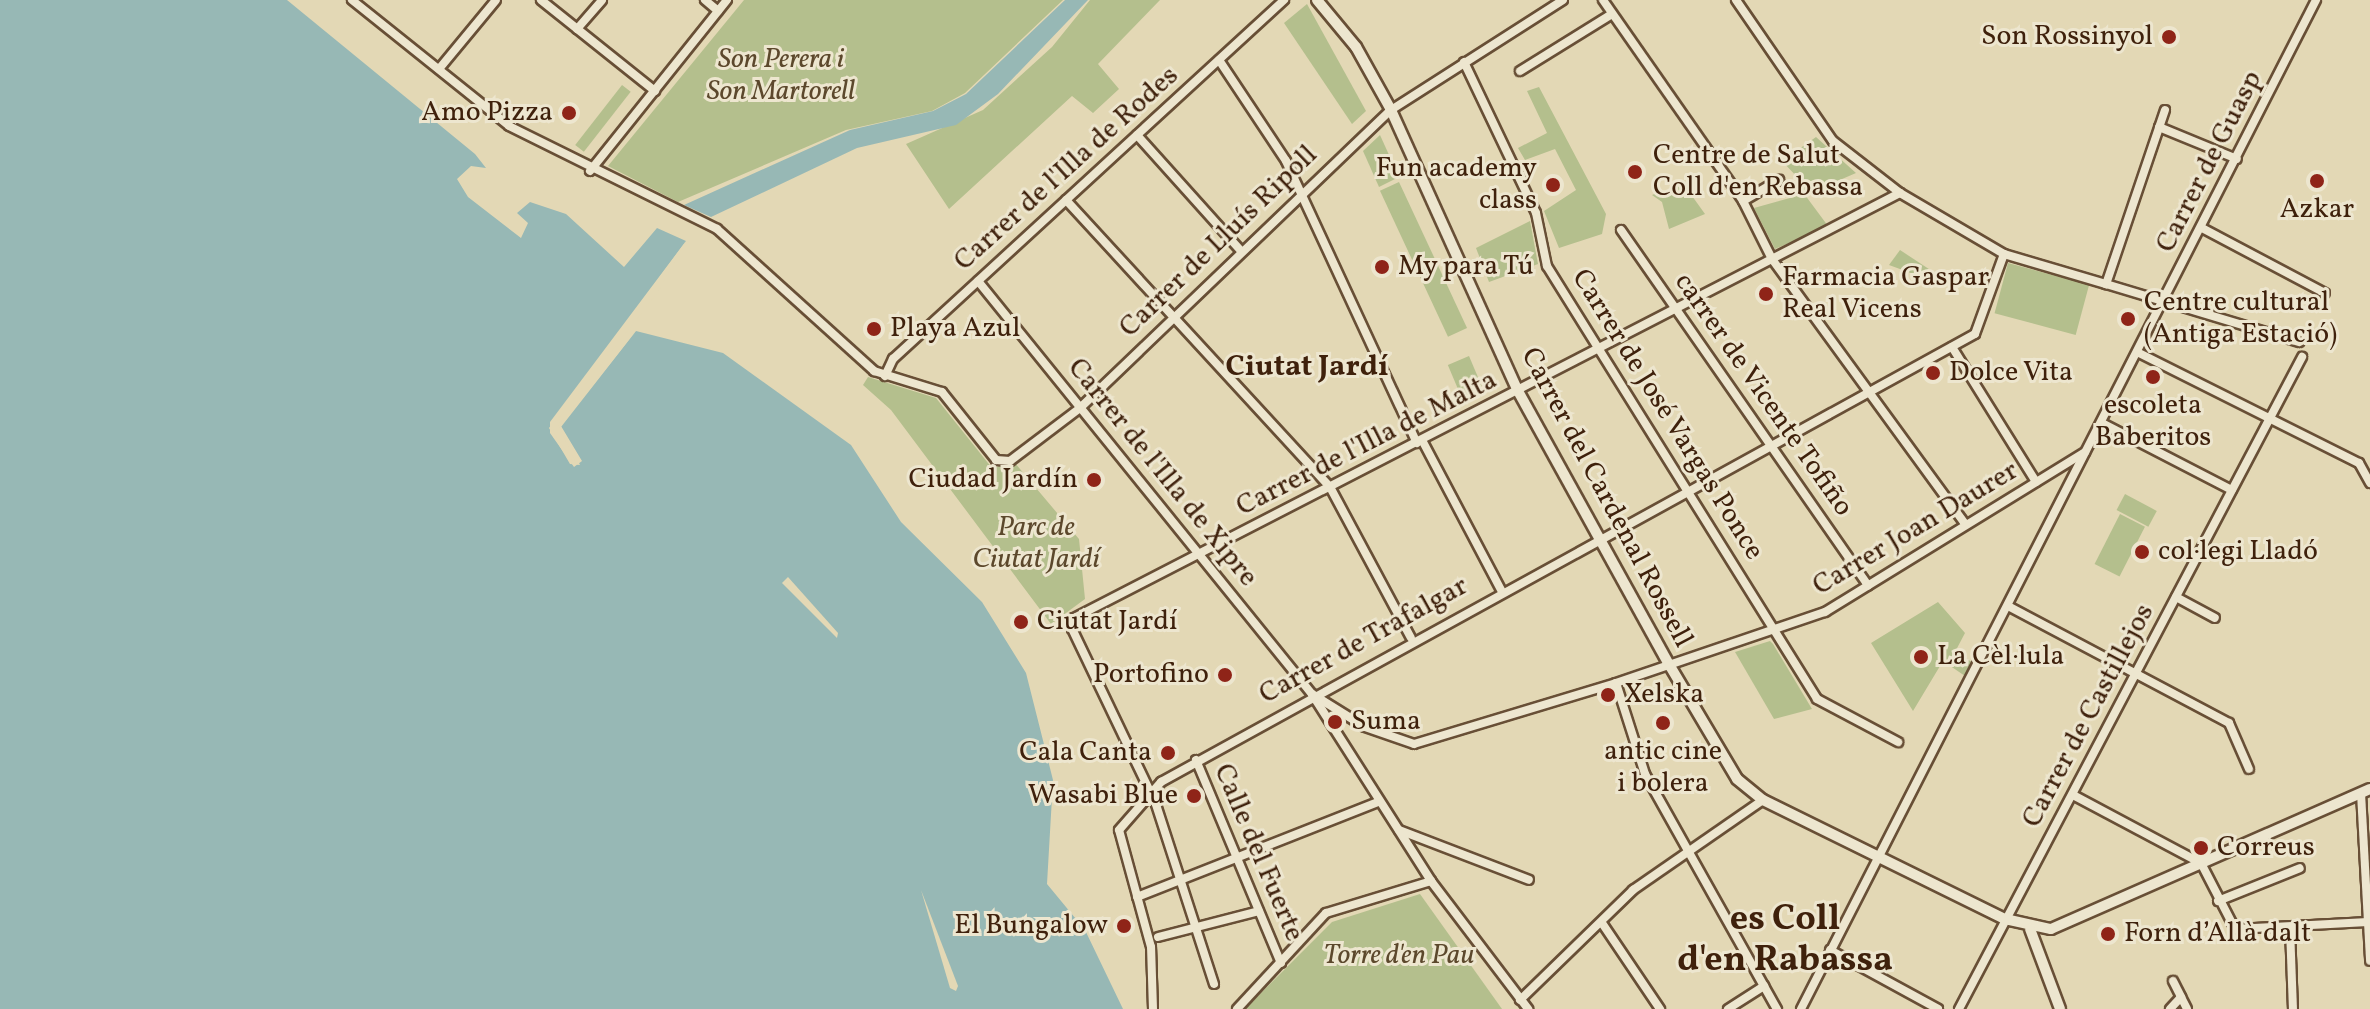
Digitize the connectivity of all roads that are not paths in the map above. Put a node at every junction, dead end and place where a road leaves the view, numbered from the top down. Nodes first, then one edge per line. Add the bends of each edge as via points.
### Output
1 (352, 0) edge
2 (496, 0) edge
3 (541, 0) edge
4 (602, 0) edge
5 (705, 0) edge
6 (727, 0) edge
7 (1284, 0) edge
8 (1317, 0) edge
9 (1563, 0) edge
10 (1603, 0) edge
11 (1736, 0) edge
12 (2316, 0) edge
13 (718, 11) junction
14 (1612, 14) junction
15 (577, 29) junction
16 (1219, 60) junction
17 (1464, 62) junction
18 (439, 69) junction
19 (1520, 71) dead end
20 (655, 91) junction
21 (1391, 110) junction
22 (2165, 110) dead end
23 (2159, 127) junction
24 (1137, 135) junction
25 (2237, 159) junction
26 (590, 171) junction
27 (1779, 180) dead end
28 (1299, 193) junction
29 (1900, 193) junction
30 (1066, 200) junction
31 (1743, 201) junction
32 (2202, 228) junction
33 (1621, 230) dead end
34 (1241, 251) junction
35 (2004, 254) junction
36 (1772, 259) junction
37 (978, 281) junction
38 (2106, 284) junction
39 (2325, 293) dead end
40 (2164, 303) junction
41 (1676, 308) junction
42 (1174, 316) junction
43 (2299, 342) dead end
44 (1952, 347) junction
45 (1598, 349) junction
46 (2139, 353) junction
47 (2302, 357) dead end
48 (885, 376) junction
49 (1518, 391) junction
50 (1868, 392) junction
51 (1080, 408) junction
52 (2269, 420) junction
53 (2102, 423) junction
54 (1420, 442) junction
55 (1769, 443) junction
56 (2088, 450) junction
57 (2036, 482) junction
58 (2370, 483) edge
59 (1330, 487) junction
60 (1687, 488) junction
61 (2232, 490) junction
62 (1965, 524) junction
63 (1603, 534) junction
64 (1200, 553) junction
65 (1868, 586) junction
66 (1501, 590) junction
67 (2176, 597) junction
68 (2008, 606) junction
69 (2215, 618) dead end
70 (1775, 628) junction
71 (1411, 638) junction
72 (1670, 666) junction
73 (2137, 672) junction
74 (1616, 683) junction
75 (1312, 694) junction
76 (1898, 742) dead end
77 (1196, 760) junction
78 (2249, 769) dead end
79 (2366, 791) edge
80 (1149, 793) junction
81 (2073, 795) junction
82 (1763, 800) junction
83 (1378, 802) junction
84 (1398, 829) junction
85 (1686, 853) junction
86 (1879, 856) junction
87 (1236, 858) junction
88 (2201, 863) junction
89 (2300, 868) dead end
90 (1181, 880) junction
91 (1529, 880) dead end
92 (1431, 881) junction
93 (2369, 881) edge
94 (1137, 897) junction
95 (2218, 901) junction
96 (1259, 911) junction
97 (2005, 919) junction
98 (2368, 922) junction
99 (1602, 923) junction
100 (1196, 927) junction
101 (2290, 928) junction
102 (2030, 929) junction
103 (1158, 937) dead end
104 (1830, 950) junction
105 (2370, 961) edge
106 (1281, 963) junction
107 (2173, 981) dead end
108 (1214, 984) dead end
109 (1764, 986) junction
110 (2181, 997) junction
111 (1520, 1000) junction
112 (1153, 1009) edge
113 (1237, 1009) edge
114 (1528, 1009) edge
115 (1660, 1009) edge
116 (1728, 1009) edge
117 (1777, 1009) edge
118 (1801, 1009) edge
119 (1938, 1009) edge
120 (1959, 1009) edge
121 (2060, 1009) edge
122 (2170, 1009) edge
123 (2187, 1009) edge
124 (2293, 1009) edge

1 - 18 street
2 - 18 street
3 - 15 street
4 - 15 street
5 - 13 street
6 - 13 street
7 - 16 street, Carrer de l'Illa de Rodes
8 - 21 street, Carrer del Cardenal Rossell via 1356,47
9 - 17 street, Carrer de Lluís Ripoll
10 - 14 street
11 - 29 street via 1833,141
12 - 25 street, Carrer de Guasp
13 - 20 street
14 - 19 street
14 - 31 street
15 - 20 street
16 - 24 street, Carrer de l'Illa de Rodes
16 - 28 street via 1266,125
17 - 21 street, Carrer de Lluís Ripoll
17 - 45 street, Carrer de José Vargas Ponce via 1536,213 1547,266
18 - 26 street via 509,126
20 - 26 street
21 - 28 street, Carrer de Lluís Ripoll
21 - 49 street, Carrer del Cardenal Rossell
22 - 23 street
23 - 25 street
23 - 38 street
24 - 30 street, Carrer de l'Illa de Rodes
24 - 34 street
25 - 32 street, Carrer de Guasp
26 - 48 street via 717,229
27 - 31 street
28 - 34 street, Carrer de Lluís Ripoll
28 - 54 street
29 - 35 street
29 - 36 street, Carrer de l'Illa de Malta
30 - 37 street, Carrer de l'Illa de Rodes
30 - 42 street
31 - 36 street
32 - 39 street
32 - 40 street, Carrer de Guasp
33 - 41 street, carrer de Vicente Tofiño
34 - 42 street, Carrer de Lluís Ripoll
35 - 38 street
35 - 44 street, Carrer de Trafalgar via 1975,334
36 - 41 street, Carrer de l'Illa de Malta
36 - 50 street
37 - 48 street, Carrer de l'Illa de Rodes via 893,359
37 - 51 street, Carrer de l'Illa de Xipre
38 - 40 street
40 - 43 street
40 - 46 street, Carrer de Guasp
41 - 45 street, Carrer de l'Illa de Malta
41 - 55 street, carrer de Vicente Tofiño
42 - 51 street, Carrer de Lluís Ripoll
42 - 59 street
44 - 50 street, Carrer de Trafalgar
44 - 57 street
45 - 49 street, Carrer de l'Illa de Malta
45 - 60 street, Carrer de José Vargas Ponce
46 - 52 street
46 - 53 street, Carrer de Guasp
47 - 52 street, Carrer de Castillejos
48 - 51 street, Carrer de Lluís Ripoll via 942,392 996,460 1010,461
49 - 54 street, Carrer de l'Illa de Malta
49 - 63 street, Carrer del Cardenal Rossell
50 - 55 street, Carrer de Trafalgar
50 - 62 street
51 - 64 street, Carrer de l'Illa de Xipre
52 - 58 street via 2359,463
52 - 61 street, Carrer de Castillejos
53 - 56 street, Carrer de Guasp
53 - 61 street
54 - 59 street, Carrer de l'Illa de Malta
54 - 66 street
55 - 60 street, Carrer de Trafalgar
55 - 65 street, carrer de Vicente Tofiño
56 - 57 street, Carrer Joan Daurer
56 - 68 street, Carrer de Guasp
57 - 62 street, Carrer Joan Daurer
59 - 64 street, Carrer de l'Illa de Malta
59 - 71 street
60 - 63 street, Carrer de Trafalgar
60 - 70 street, Carrer de José Vargas Ponce
61 - 67 street, Carrer de Castillejos
62 - 65 street, Carrer Joan Daurer
63 - 66 street, Carrer de Trafalgar
63 - 72 street, Carrer del Cardenal Rossell
64 - 75 street, Carrer de l'Illa de Xipre
64 - 80 street, Carrer de l'Illa de Malta via 1082,613 1072,629
65 - 70 street, Carrer Joan Daurer via 1825,612
66 - 71 street, Carrer de Trafalgar
67 - 69 street
67 - 73 street, Carrer de Castillejos
68 - 73 street
68 - 86 street, Carrer de Guasp
70 - 72 street, Carrer Joan Daurer
70 - 76 street, Carrer de José Vargas Ponce via 1817,699
71 - 75 street, Carrer de Trafalgar
72 - 74 street, Carrer Joan Daurer
72 - 82 street, Carrer del Cardenal Rossell via 1737,779
73 - 78 street via 2229,723
73 - 81 street, Carrer de Castillejos
74 - 75 street, Carrer Joan Daurer via 1414,744 1365,727
74 - 85 street via 1645,774
75 - 77 street, Carrer de Trafalgar
75 - 83 street
77 - 80 street, Carrer de Trafalgar
77 - 87 street, Calle del Fuerte
79 - 88 street
79 - 93 street
80 - 90 street
80 - 94 street, Carrer de Trafalgar via 1119,830
81 - 88 street
81 - 97 street, Carrer de Castillejos
82 - 85 street
82 - 86 street, Carrer del Cardenal Rossell
83 - 84 street
83 - 87 street
84 - 91 street
84 - 92 street
85 - 99 street via 1633,890
85 - 109 street
86 - 97 street, Carrer del Cardenal Rossell
86 - 104 street, Carrer de Guasp
87 - 90 street
87 - 96 street, Calle del Fuerte
88 - 95 street
88 - 102 street via 2051,929
89 - 95 street
90 - 94 street
90 - 100 street
92 - 106 street via 1326,913
92 - 111 street
93 - 98 street
94 - 112 street via 1151,947
95 - 101 street via 2235,929
96 - 100 street
96 - 106 street, Calle del Fuerte
97 - 102 street, Carrer del Cardenal Rossell
97 - 120 street, Carrer de Castillejos
98 - 101 street
98 - 105 street
99 - 111 street
99 - 115 street
100 - 103 street
100 - 108 street
101 - 124 street
102 - 121 street
104 - 118 street, Carrer de Guasp
104 - 119 street
106 - 113 street
107 - 110 street
109 - 116 street
109 - 117 street
110 - 122 street
110 - 123 street
111 - 114 street

